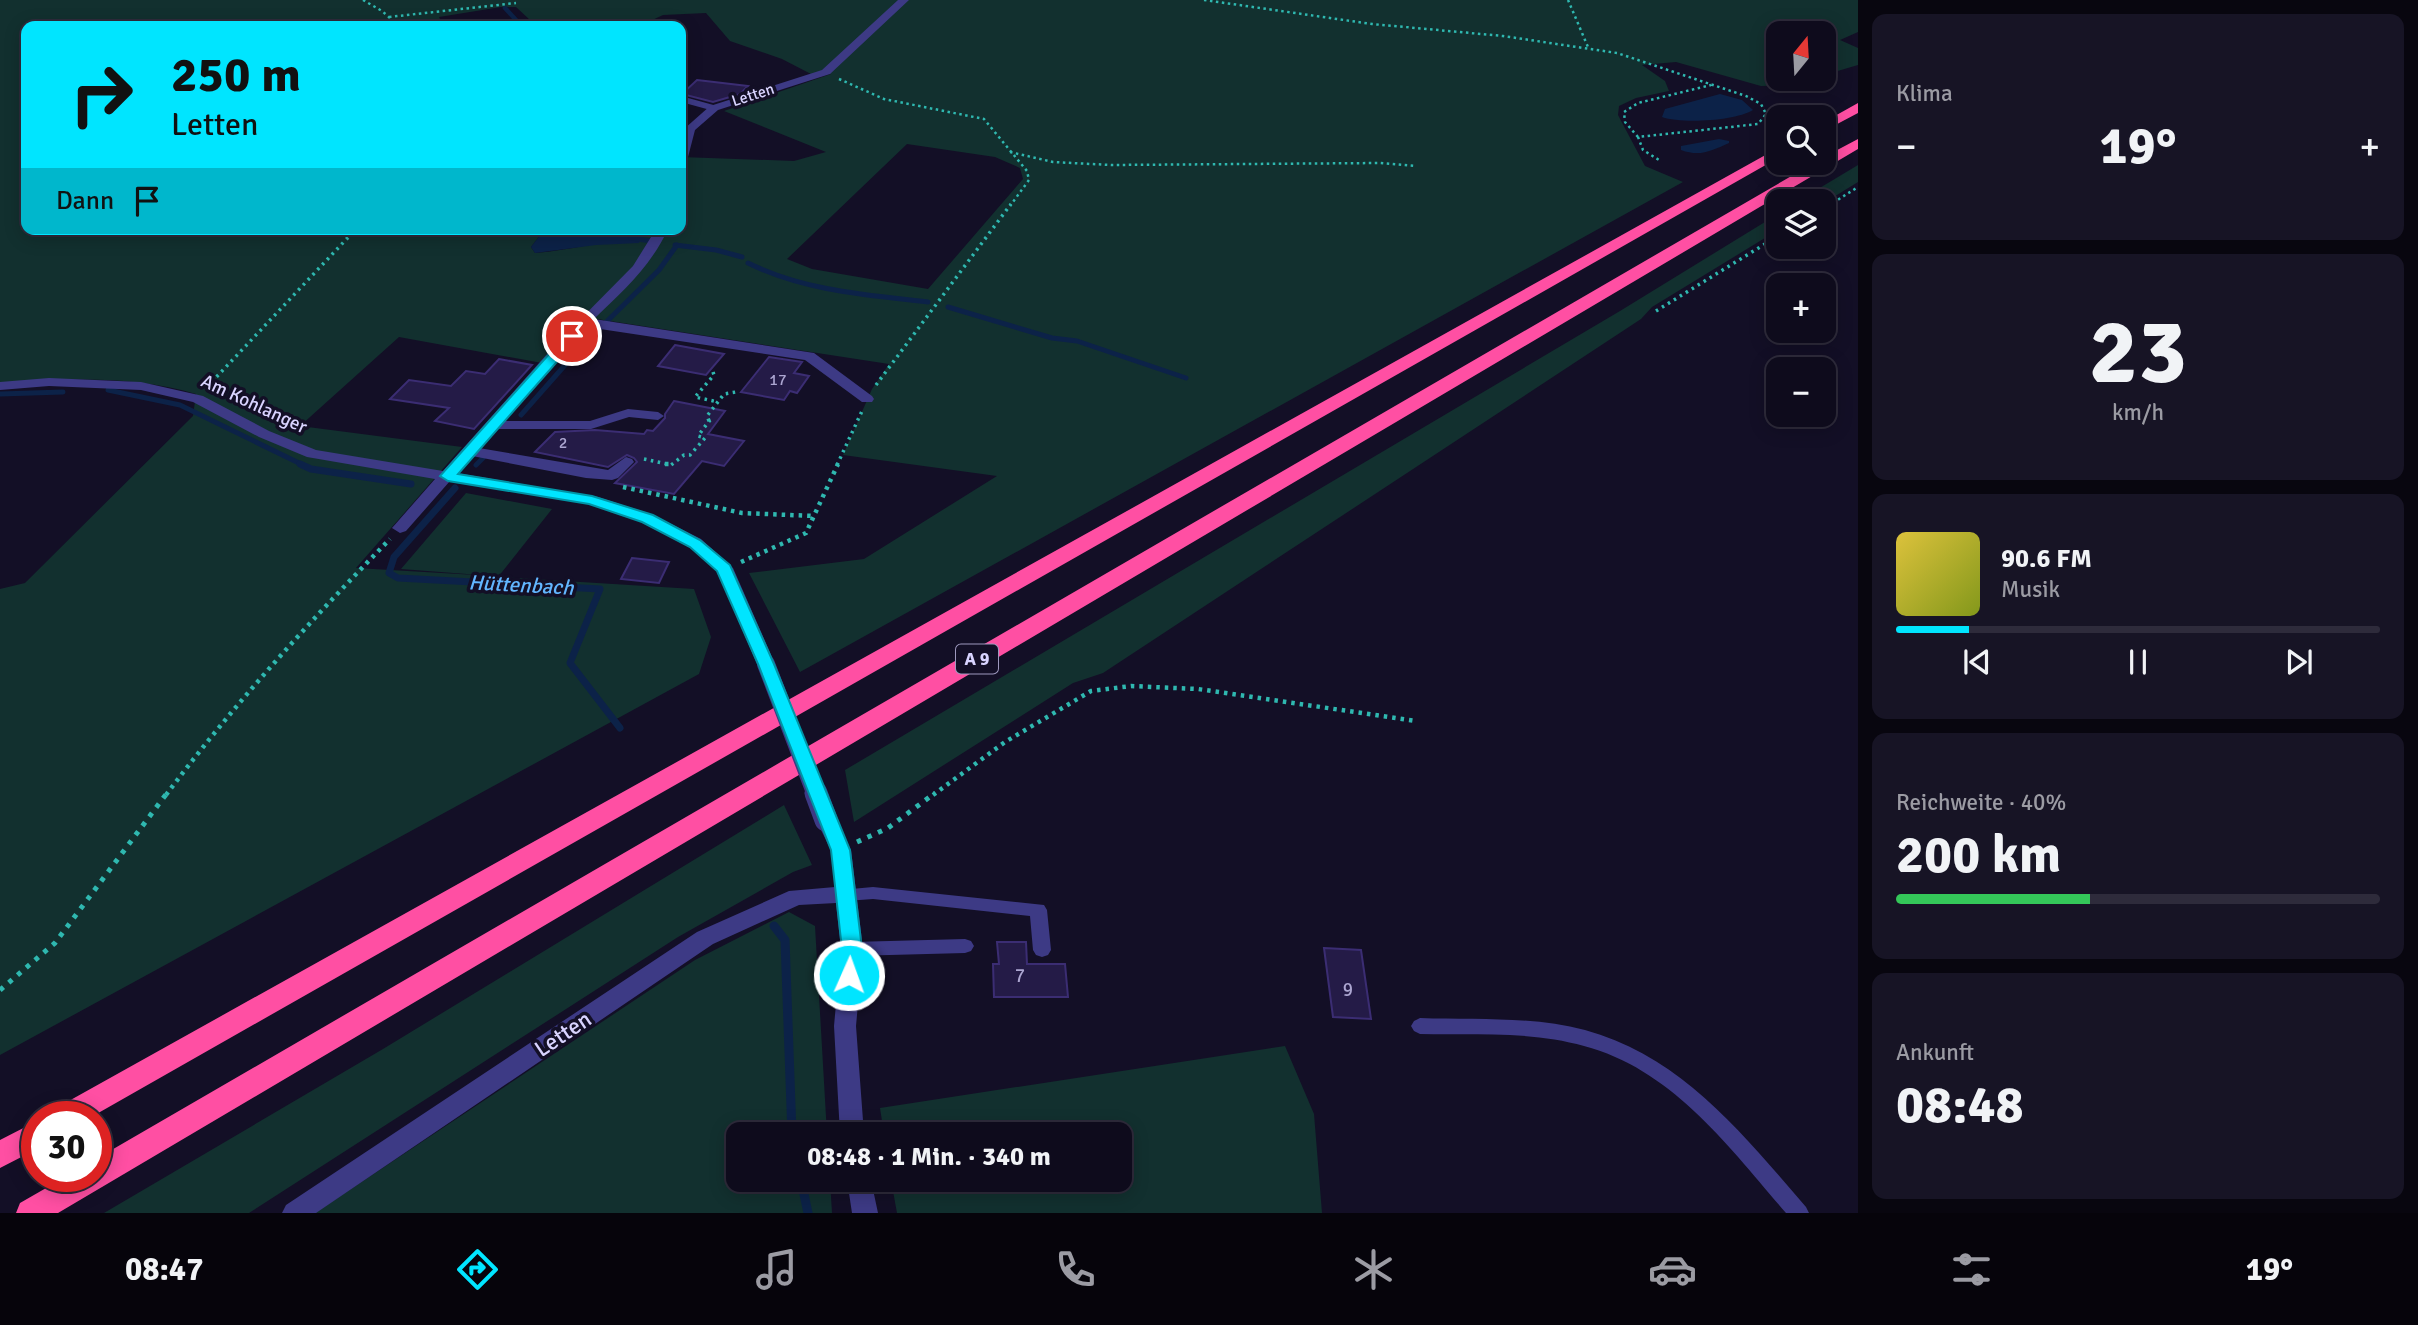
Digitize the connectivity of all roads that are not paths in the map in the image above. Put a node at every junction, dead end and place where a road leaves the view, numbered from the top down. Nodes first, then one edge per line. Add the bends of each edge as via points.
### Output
1 (904, 0) edge
2 (686, 100) edge
3 (1858, 107) edge
4 (715, 108) junction
5 (1836, 120) edge
6 (1858, 143) edge
7 (686, 144) edge
8 (1766, 159) edge
9 (659, 235) edge
10 (584, 322) junction
11 (0, 386) edge
12 (867, 399) road end
13 (658, 416) dead end
14 (492, 425) junction
15 (470, 451) junction
16 (626, 462) road end
17 (448, 476) junction
18 (400, 527) road end
19 (846, 895) junction
20 (965, 946) dead end
21 (852, 949) junction
22 (1042, 950) dead end
23 (1420, 1026) dead end
24 (95, 1101) edge
25 (851, 1122) edge
26 (21, 1143) edge
27 (0, 1155) edge
28 (112, 1165) edge
29 (66, 1192) edge
30 (861, 1192) edge
31 (31, 1213) edge
32 (295, 1213) edge
33 (865, 1213) edge
34 (1799, 1213) edge

1 - 4 street, Letten via 826,72
2 - 4 lane
3 - 5 highway
4 - 7 street, Letten via 690,130
6 - 28 highway, A 9
8 - 24 highway, A 9
9 - 10 street via 627,282
10 - 12 street via 810,356
10 - 14 street
11 - 17 street, Am Kohlanger via 141,386 198,398 313,454
13 - 14 lane via 628,413 591,425
14 - 15 street
15 - 16 street via 612,475
15 - 17 street
17 - 18 street
17 - 19 street, bridge via 592,500 647,518 695,543 724,568 841,850
19 - 21 street
19 - 22 lane via 873,893 1038,910
19 - 32 street, Letten via 797,897 705,939
20 - 21 lane
21 - 25 street via 845,1026
23 - 34 lane via 1546,1032 1585,1038 1630,1055 1669,1076 1711,1113
26 - 27 highway
29 - 31 highway, A 9
30 - 33 street

